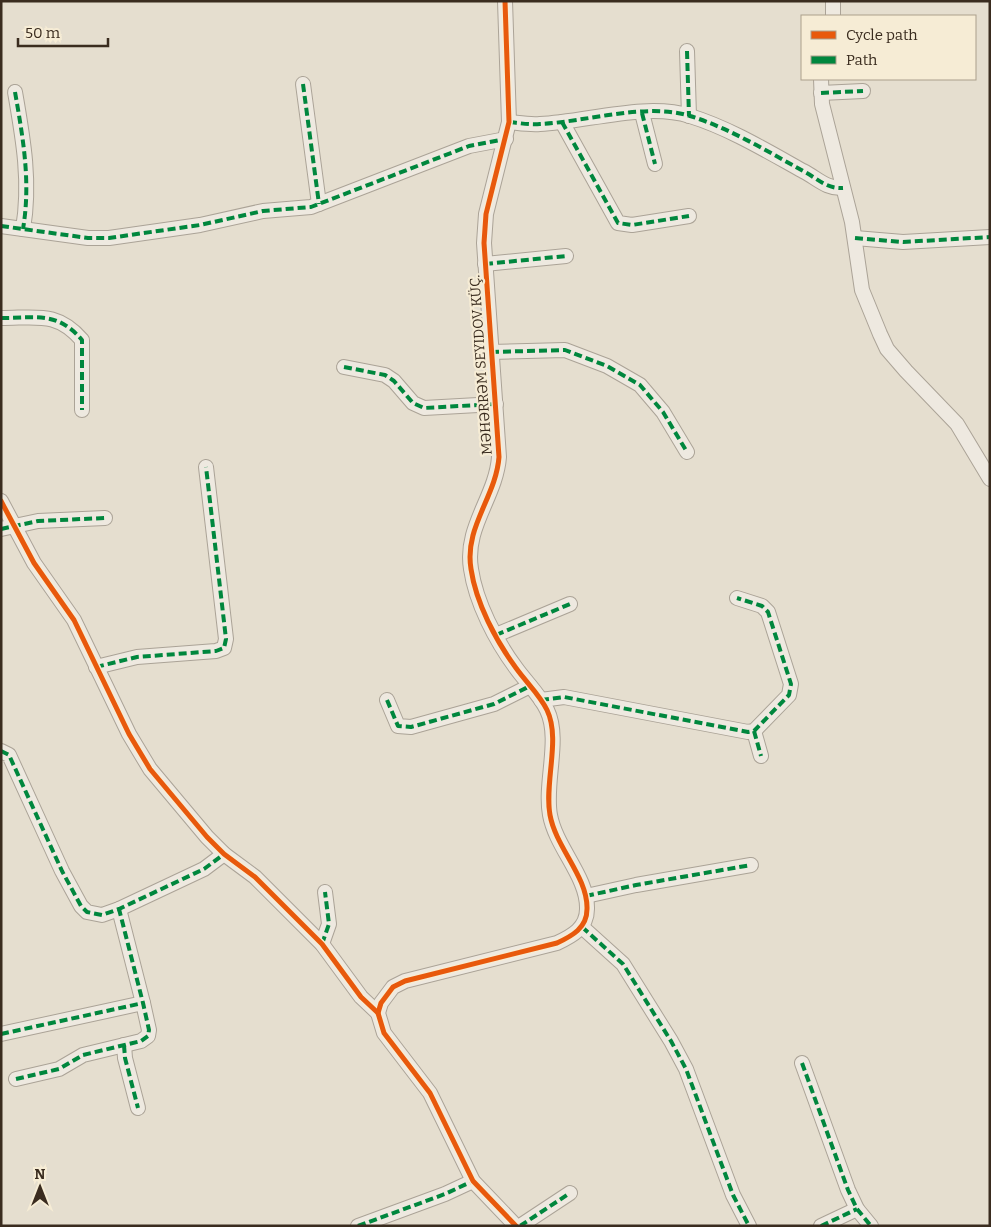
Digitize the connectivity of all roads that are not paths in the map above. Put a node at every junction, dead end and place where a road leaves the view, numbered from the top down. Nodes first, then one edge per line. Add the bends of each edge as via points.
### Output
1 (505, 1) edge
2 (833, 1) edge
3 (833, 15) edge
4 (687, 51) dead end
5 (303, 84) dead end
6 (821, 86) edge
7 (863, 91) dead end
8 (15, 92) dead end
9 (642, 113) junction
10 (689, 116) junction
11 (509, 122) junction
12 (562, 122) junction
13 (506, 139) junction
14 (655, 164) dead end
15 (844, 188) junction
16 (319, 204) junction
17 (689, 216) dead end
18 (1, 226) edge
19 (23, 229) junction
20 (990, 237) edge
21 (855, 238) junction
22 (566, 256) dead end
23 (485, 264) junction
24 (1, 318) edge
25 (491, 352) junction
26 (344, 367) dead end
27 (496, 404) junction
28 (82, 410) dead end
29 (687, 452) dead end
30 (206, 467) dead end
31 (990, 479) edge
32 (1, 501) edge
33 (106, 518) dead end
34 (7, 528) edge
35 (737, 598) dead end
36 (570, 604) dead end
37 (496, 635) junction
38 (96, 667) junction
39 (530, 686) junction
40 (387, 700) dead end
41 (542, 700) junction
42 (754, 731) junction
43 (1, 751) edge
44 (761, 756) dead end
45 (224, 854) junction
46 (751, 865) dead end
47 (325, 892) dead end
48 (586, 896) junction
49 (119, 908) junction
50 (582, 927) junction
51 (322, 944) junction
52 (143, 1004) junction
53 (378, 1014) junction
54 (1, 1034) edge
55 (124, 1045) junction
56 (802, 1062) dead end
57 (16, 1079) dead end
58 (138, 1108) dead end
59 (473, 1181) junction
60 (570, 1193) dead end
61 (856, 1209) junction
62 (358, 1226) edge
63 (516, 1226) edge
64 (520, 1226) edge
65 (749, 1226) edge
66 (821, 1226) edge
67 (871, 1226) edge

1 - 11 street, MƏHƏRRƏM SEYIDOV KÜÇ.
2 - 3 street
4 - 10 street
5 - 16 street
6 - 7 street
6 - 15 street
8 - 19 street via 27,174
9 - 10 street
9 - 12 street
9 - 14 street
10 - 15 street via 805,172 824,185
11 - 12 street via 537,125
11 - 13 street, MƏHƏRRƏM SEYIDOV KÜÇ.
12 - 17 street via 618,223 632,225
13 - 16 street via 469,146
13 - 23 street, MƏHƏRRƏM SEYIDOV KÜÇ. via 486,214
15 - 21 street
16 - 19 street via 311,208 263,212 109,238
18 - 19 street
20 - 21 street via 903,242
21 - 31 street via 862,290 888,349 958,424
22 - 23 street
23 - 25 street, MƏHƏRRƏM SEYIDOV KÜÇ.
24 - 28 street via 50,318 70,326 82,340
25 - 27 street, MƏHƏRRƏM SEYIDOV KÜÇ.
25 - 29 street via 565,350 608,366 640,385 663,412
26 - 27 street via 385,375 413,403 424,408
27 - 37 street, MƏHƏRRƏM SEYIDOV KÜÇ. via 498,469 472,534 470,556 474,584
30 - 38 street via 226,638 224,648 137,657
32 - 34 street
33 - 34 street via 38,521
34 - 38 street via 74,620
35 - 42 street via 762,606 768,612 791,684 790,695
36 - 37 street
37 - 39 street, MƏHƏRRƏM SEYIDOV KÜÇ.
38 - 45 street via 150,769
39 - 40 street via 494,704 411,727 398,726
39 - 41 street, MƏHƏRRƏM SEYIDOV KÜÇ.
41 - 42 street via 564,697
41 - 48 street, MƏHƏRRƏM SEYIDOV KÜÇ. via 552,732 550,815 559,842
42 - 44 street
43 - 49 street via 9,754 81,906 93,915
45 - 49 street via 204,868
45 - 51 street via 254,877
46 - 48 street
47 - 51 street via 329,924
48 - 50 street, MƏHƏRRƏM SEYIDOV KÜÇ. via 586,918
49 - 52 street
50 - 53 street via 557,942 405,981 385,996
50 - 65 street via 623,964 671,1041 686,1069 733,1195
51 - 53 street via 361,997
52 - 54 street
52 - 55 street via 148,1036
53 - 59 street via 384,1033 430,1092
55 - 57 street via 83,1055 59,1069
55 - 58 street
56 - 61 street
59 - 62 street
59 - 63 street
60 - 64 street
61 - 66 street
61 - 67 street

